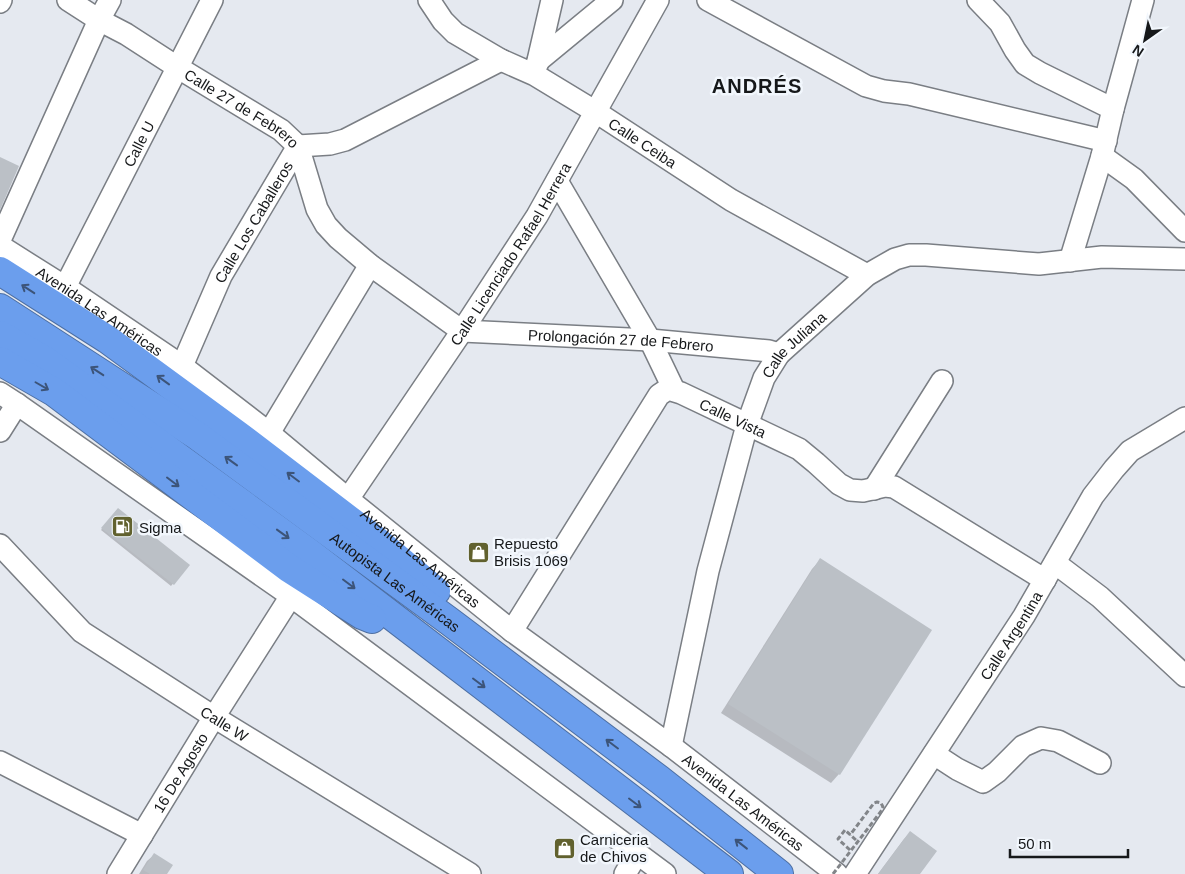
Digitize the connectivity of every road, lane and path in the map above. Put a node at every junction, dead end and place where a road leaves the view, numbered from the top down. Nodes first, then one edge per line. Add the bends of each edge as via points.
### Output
1 (68, 0) edge
2 (110, 0) edge
3 (212, 0) edge
4 (429, 0) edge
5 (552, 0) edge
6 (612, 0) edge
7 (658, 0) edge
8 (708, 0) edge
9 (978, 0) edge
10 (1143, 0) edge
11 (99, 20) junction
12 (501, 60) junction
13 (177, 67) junction
14 (537, 68) junction
15 (1114, 109) junction
16 (596, 112) junction
17 (298, 146) junction
18 (1104, 148) junction
19 (557, 181) junction
20 (1185, 231) edge
21 (0, 240) edge
22 (0, 246) edge
23 (1185, 259) edge
24 (1070, 261) junction
25 (370, 265) junction
26 (0, 271) edge
27 (867, 275) junction
28 (65, 288) junction
29 (0, 308) edge
30 (462, 331) junction
31 (0, 335) edge
32 (650, 340) junction
33 (779, 354) junction
34 (0, 361) edge
35 (182, 366) junction
36 (942, 381) dead end
37 (674, 390) junction
38 (8, 398) edge
39 (1185, 418) edge
40 (747, 425) junction
41 (0, 431) edge
42 (269, 433) junction
43 (874, 489) junction
44 (348, 499) junction
45 (0, 545) edge
46 (1050, 572) junction
47 (291, 596) junction
48 (512, 631) junction
49 (421, 639) junction
50 (1185, 676) edge
51 (556, 702) junction
52 (214, 718) junction
53 (671, 746) junction
54 (934, 754) junction
55 (0, 762) edge
56 (1100, 763) dead end
57 (142, 835) junction
58 (851, 850) junction
59 (637, 854) junction
60 (128, 870) edge
61 (470, 874) edge
62 (625, 874) edge
63 (665, 874) edge
64 (729, 874) edge
65 (779, 874) edge
66 (833, 874) edge
67 (837, 874) edge
68 (855, 874) edge

1 - 11 street, Calle 27 de Febrero
2 - 11 street
3 - 13 street, Calle U
4 - 12 street, Calle Ceiba via 455,33
5 - 14 street
6 - 14 street
7 - 16 street, Calle Licenciado Rafael Herrera
8 - 18 street via 866,86 909,94
9 - 15 street via 1000,23 1025,64
10 - 15 street
11 - 13 street, Calle 27 de Febrero
11 - 21 street
12 - 14 street, Calle Ceiba
12 - 17 street, Calle Los Caballeros via 345,140
13 - 17 street, Calle 27 de Febrero via 281,130
13 - 28 street, Calle U
14 - 16 street, Calle Ceiba
15 - 18 street
16 - 19 street, Calle Licenciado Rafael Herrera
16 - 27 street, Calle Ceiba via 731,200
17 - 25 street, Calle 27 de Febrero via 317,209 326,225
17 - 35 street, Calle Los Caballeros via 221,276
18 - 20 street
18 - 24 street
19 - 30 street, Calle Licenciado Rafael Herrera
19 - 32 street
22 - 28 street, Avenida Las Américas
23 - 24 street, Calle Juliana
24 - 27 street, Calle Juliana via 1038,264 909,255
25 - 30 street, Calle 27 de Febrero
25 - 42 street
51 -> 26 highway via 474,623 377,541 107,339
27 - 33 street, Calle Juliana
28 - 35 street, Avenida Las Américas
51 -> 29 highway, Autopista Las Américas via 196,436
30 - 32 street, Prolongación 27 de Febrero
30 - 44 street, Calle Licenciado Rafael Herrera
31 -> 49 highway, Autopista Las Américas via 46,361 311,554
32 - 33 street, Prolongación 27 de Febrero
32 - 37 street
33 - 40 street, Calle Juliana via 764,378
34 -> 49 highway via 54,392 290,569 362,615
35 - 42 street, Avenida Las Américas
36 - 43 street
37 - 40 street, Calle Vista
37 - 48 street via 659,395
38 - 41 street
38 - 47 street
39 - 46 street, Calle Argentina via 1130,451 1114,469 1093,496
40 - 43 street, Calle Vista via 799,449 850,490
40 - 53 street, Calle Juliana via 708,571
42 - 44 street, Avenida Las Américas
43 - 46 street, Calle Vista via 894,487
44 - 48 street, Avenida Las Américas
45 - 52 street, Calle W via 82,632
46 - 50 street, Calle Vista via 1100,597
46 - 54 street, Calle Argentina
47 - 52 street, 16 De Agosto
47 - 59 street
48 - 53 street, Avenida Las Américas
49 -> 64 highway, Autopista Las Américas
65 -> 51 highway, Autopista Las Américas
52 - 57 street, 16 De Agosto
52 - 61 street, Calle W
53 - 67 street, Avenida Las Américas
54 - 56 street via 983,782 1023,746 1041,738 1058,741
54 - 68 street, Calle Argentina
55 - 57 street
57 - 60 street, 16 De Agosto
58 - 58 path, bridge via 883,809 881,802 874,804 850,835 845,830 838,839
58 - 66 path, bridge
59 - 62 street
59 - 63 street

